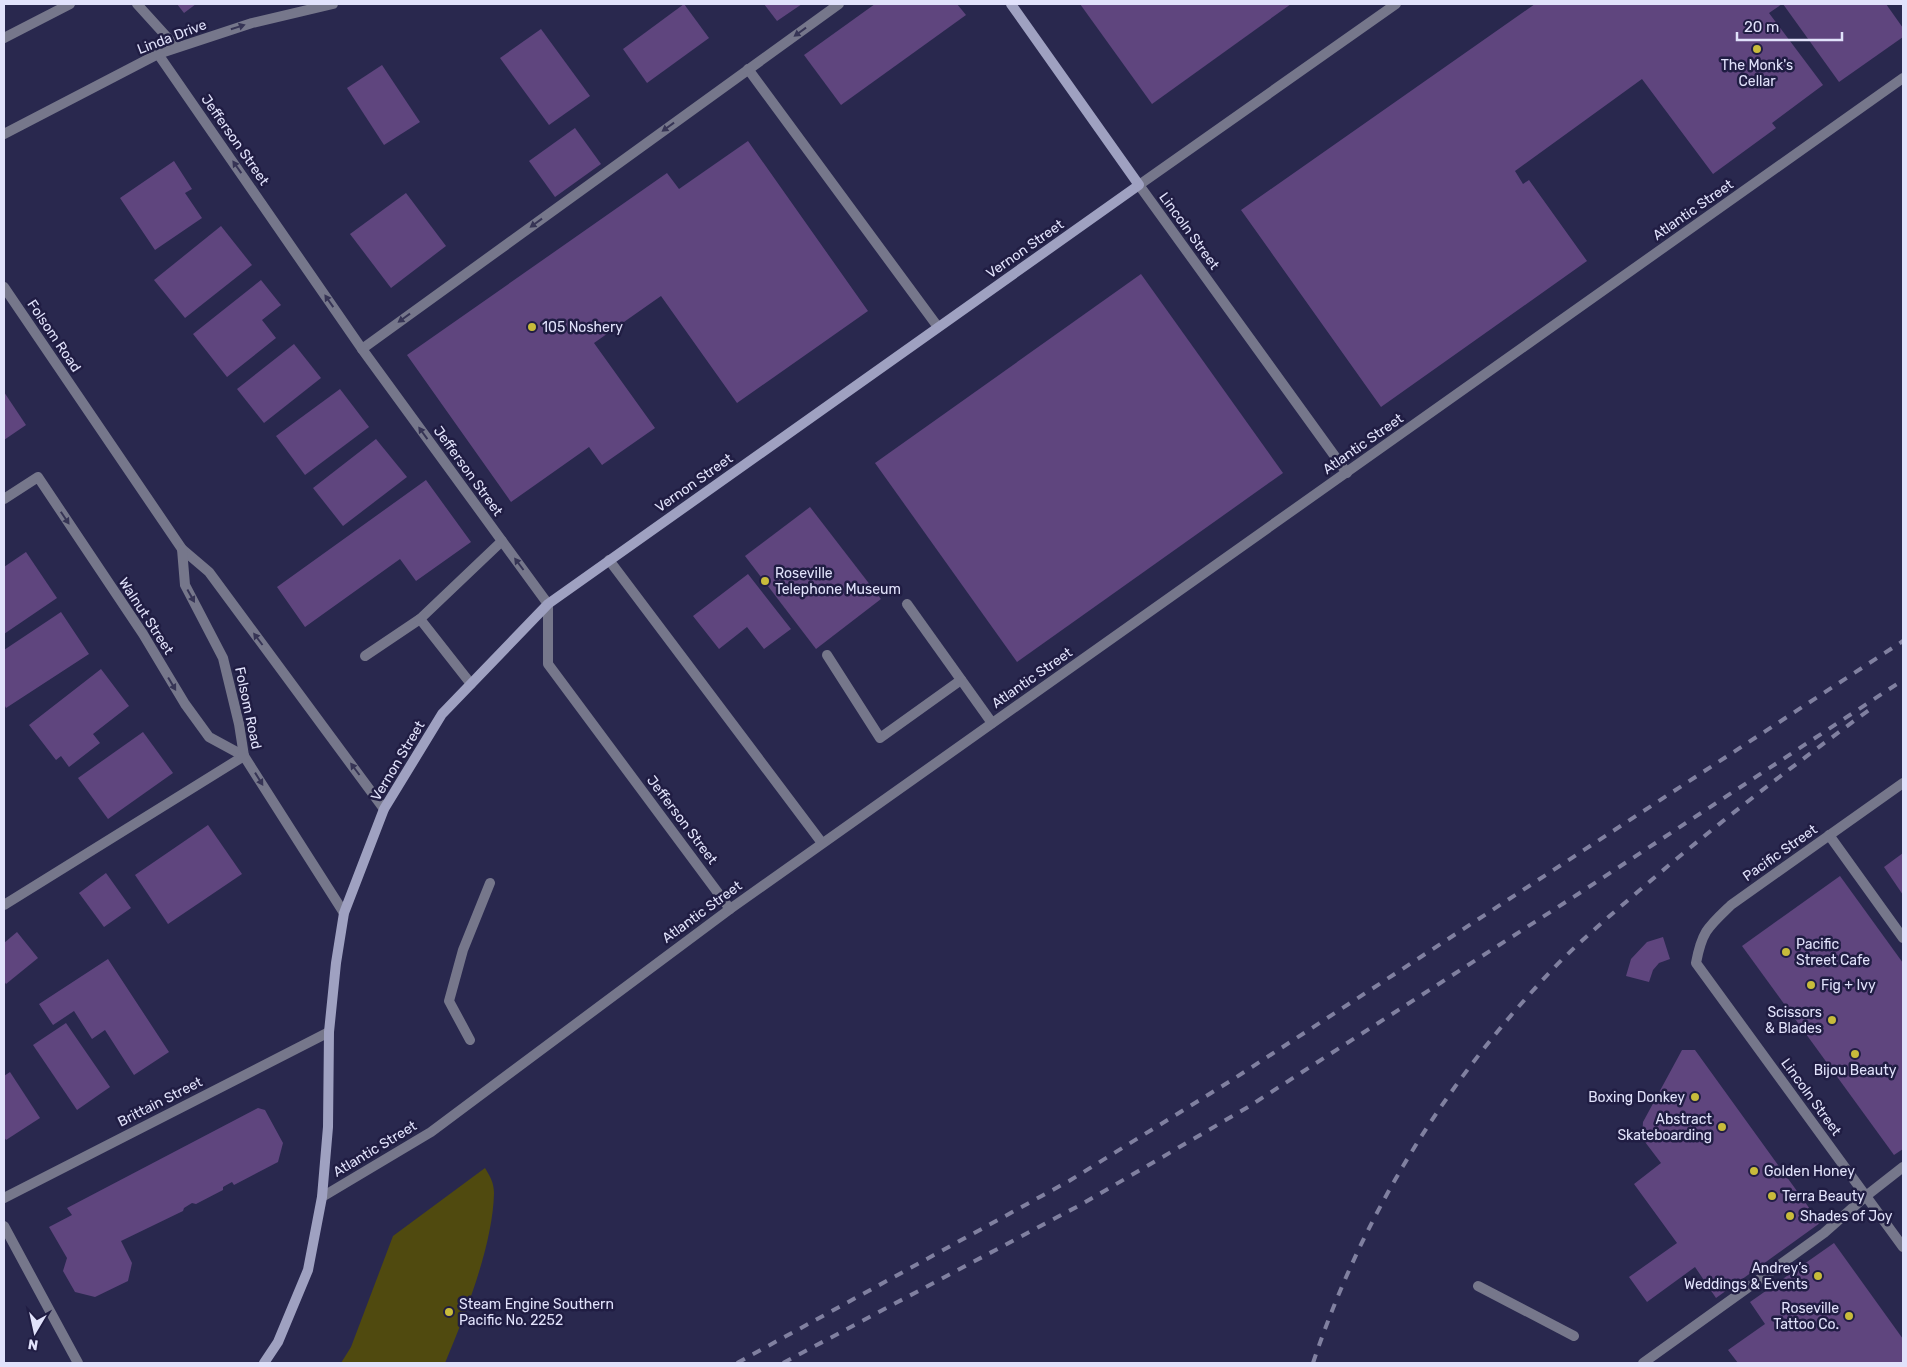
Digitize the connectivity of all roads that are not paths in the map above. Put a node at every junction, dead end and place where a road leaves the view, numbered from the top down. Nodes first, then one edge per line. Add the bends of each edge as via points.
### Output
1 (70, 4) edge
2 (137, 4) edge
3 (333, 4) edge
4 (839, 4) edge
5 (1010, 4) edge
6 (1396, 4) edge
7 (4, 38) edge
8 (176, 48) junction
9 (158, 54) junction
10 (748, 69) junction
11 (1903, 78) edge
12 (4, 134) edge
13 (1139, 185) junction
14 (4, 287) edge
15 (938, 327) junction
16 (362, 349) junction
17 (1347, 473) junction
18 (4, 499) edge
19 (502, 542) junction
20 (182, 549) junction
21 (610, 560) junction
22 (548, 604) junction
23 (907, 604) dead end
24 (420, 619) junction
25 (827, 655) dead end
26 (365, 656) dead end
27 (961, 680) junction
28 (471, 684) junction
29 (992, 723) junction
30 (244, 756) junction
31 (1903, 783) edge
32 (384, 809) junction
33 (1829, 835) junction
34 (822, 843) junction
35 (490, 883) dead end
36 (4, 904) edge
37 (730, 909) junction
38 (344, 913) junction
39 (1903, 938) edge
40 (1696, 963) joint
41 (329, 1032) junction
42 (470, 1040) dead end
43 (1903, 1168) edge
44 (1866, 1196) junction
45 (322, 1197) junction
46 (4, 1198) edge
47 (4, 1226) edge
48 (1903, 1248) edge
49 (1478, 1286) dead end
50 (1574, 1336) dead end
51 (78, 1363) edge
52 (264, 1363) edge
53 (1643, 1363) edge

1 - 7 street
2 - 8 street
8 -> 3 street, Linda Drive via 252,23
4 -> 10 street
5 - 13 main road, Lincoln Street
6 - 13 street, Vernon Street
8 - 9 street, Linda Drive
9 - 12 street, Linda Drive
16 -> 9 street, Jefferson Street
10 - 15 street
10 -> 16 street
11 - 17 street, Atlantic Street
13 - 15 main road, Vernon Street
13 - 17 street, Lincoln Street
14 - 20 street, Folsom Road
15 - 21 main road, Vernon Street
19 -> 16 street, Jefferson Street
17 - 29 street, Atlantic Street
18 -> 30 street, Walnut Street via 38,477 209,737
22 -> 19 street, Jefferson Street
19 - 24 street
20 -> 30 street, Folsom Road via 185,585 223,658
32 -> 20 street, Folsom Road via 209,572
21 - 22 main road, Vernon Street
21 - 34 street
22 - 28 main road, Vernon Street
22 - 37 street, Jefferson Street via 548,664
23 - 27 street
24 - 26 street
24 - 28 street
25 - 27 street via 880,738
27 - 29 street
28 - 32 main road, Vernon Street via 442,714
29 - 34 street, Atlantic Street
30 - 36 street
30 -> 38 street, Folsom Road
31 - 33 street, Pacific Street
32 - 38 main road, Vernon Street
33 - 39 street
33 - 40 street, Pacific Street via 1731,905 1708,926
34 - 37 street, Atlantic Street
35 - 42 street via 463,950 449,1001
37 - 45 street, Atlantic Street via 424,1137
38 - 41 main road, Vernon Street
40 - 44 street, Lincoln Street
41 - 45 main road, Vernon Street via 328,1127
41 - 46 street, Brittain Street
43 - 44 street
44 - 48 street, Lincoln Street
44 - 53 street via 1824,1233
45 - 52 main road via 308,1270 278,1342
47 - 51 street
49 - 50 street

